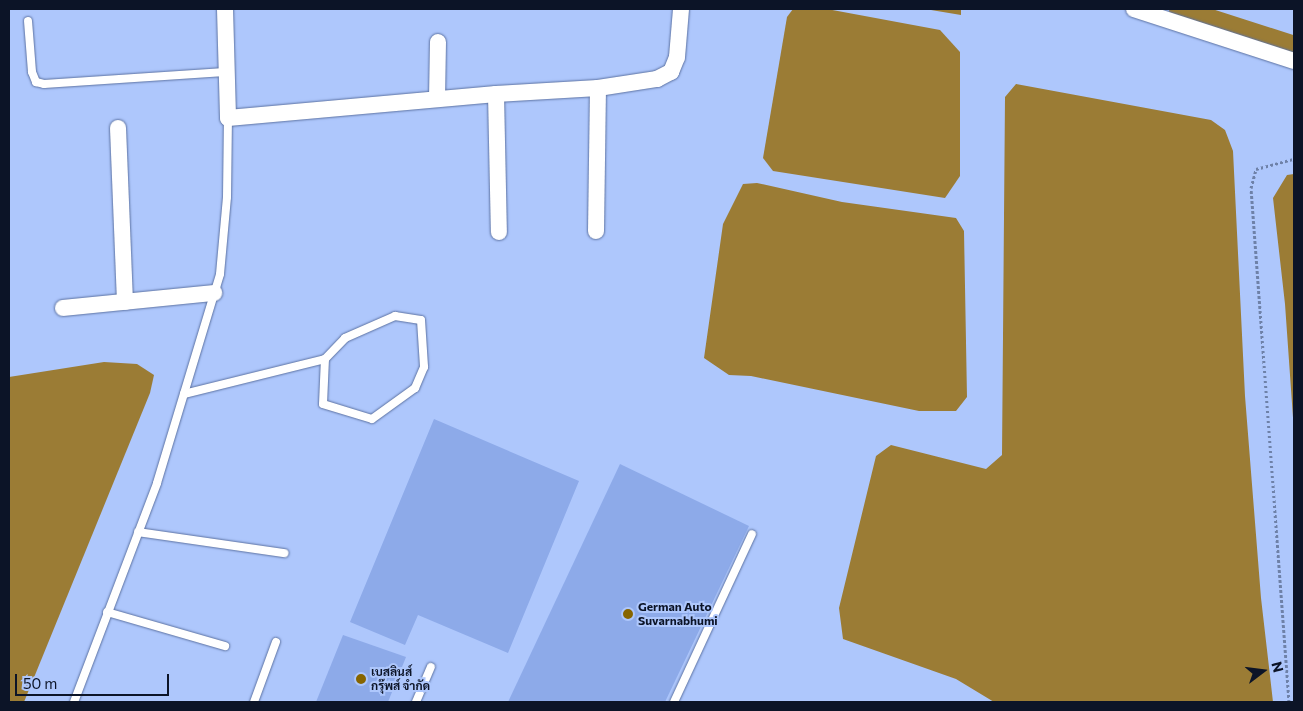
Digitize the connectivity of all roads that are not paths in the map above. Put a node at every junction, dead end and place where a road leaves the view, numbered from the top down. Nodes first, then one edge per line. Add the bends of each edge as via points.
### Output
1 (224, 9) edge
2 (681, 9) edge
3 (1134, 9) edge
4 (28, 21) dead end
5 (438, 42) dead end
6 (1294, 61) edge
7 (225, 72) junction
8 (598, 88) junction
9 (496, 94) junction
10 (438, 99) junction
11 (228, 118) junction
12 (118, 128) dead end
13 (596, 231) dead end
14 (500, 232) dead end
15 (214, 293) junction
16 (125, 302) junction
17 (63, 308) dead end
18 (325, 359) junction
19 (184, 394) junction
20 (138, 532) junction
21 (752, 534) dead end
22 (284, 553) dead end
23 (107, 612) junction
24 (276, 642) dead end
25 (225, 646) dead end
26 (431, 667) dead end
27 (74, 702) edge
28 (254, 702) edge
29 (416, 702) edge
30 (674, 702) edge

1 - 7 street
2 - 8 street via 677,57 671,72 656,79
3 - 6 street
4 - 7 lane via 32,72 36,82
5 - 10 street
7 - 11 street
8 - 9 street
8 - 13 street
9 - 10 street
9 - 14 street
10 - 11 street
11 - 15 lane via 227,197 220,274
12 - 16 street
15 - 16 street
15 - 19 lane
16 - 17 street
18 - 18 lane via 344,338 395,316 422,320 424,367 415,388 372,419 323,404
18 - 19 lane
19 - 20 lane via 157,483
20 - 22 lane
20 - 23 lane
21 - 30 lane
23 - 25 lane
23 - 27 lane
24 - 28 lane
26 - 29 lane

